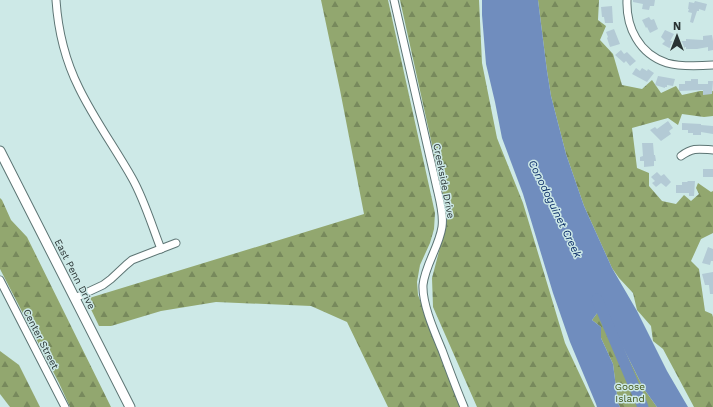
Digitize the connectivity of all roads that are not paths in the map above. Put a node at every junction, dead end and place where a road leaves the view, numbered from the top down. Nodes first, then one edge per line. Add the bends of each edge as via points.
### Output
1 (56, 0) edge
2 (394, 0) edge
3 (627, 0) edge
4 (713, 65) edge
5 (713, 150) edge
6 (0, 151) edge
7 (681, 156) dead end
8 (176, 243) dead end
9 (162, 249) junction
10 (0, 280) edge
11 (76, 298) junction
12 (65, 407) edge
13 (130, 407) edge
14 (464, 407) edge

1 - 9 street via 61,36 78,87 133,179
2 - 14 street, Creekside Drive via 441,211 442,227 426,271 423,283 424,296
3 - 4 street via 629,24 636,39 647,51 672,64
5 - 7 street via 698,149
6 - 11 main road, East Penn Drive
8 - 9 street
9 - 11 street via 132,260 103,285
10 - 12 street, Center Street
11 - 13 main road, East Penn Drive

